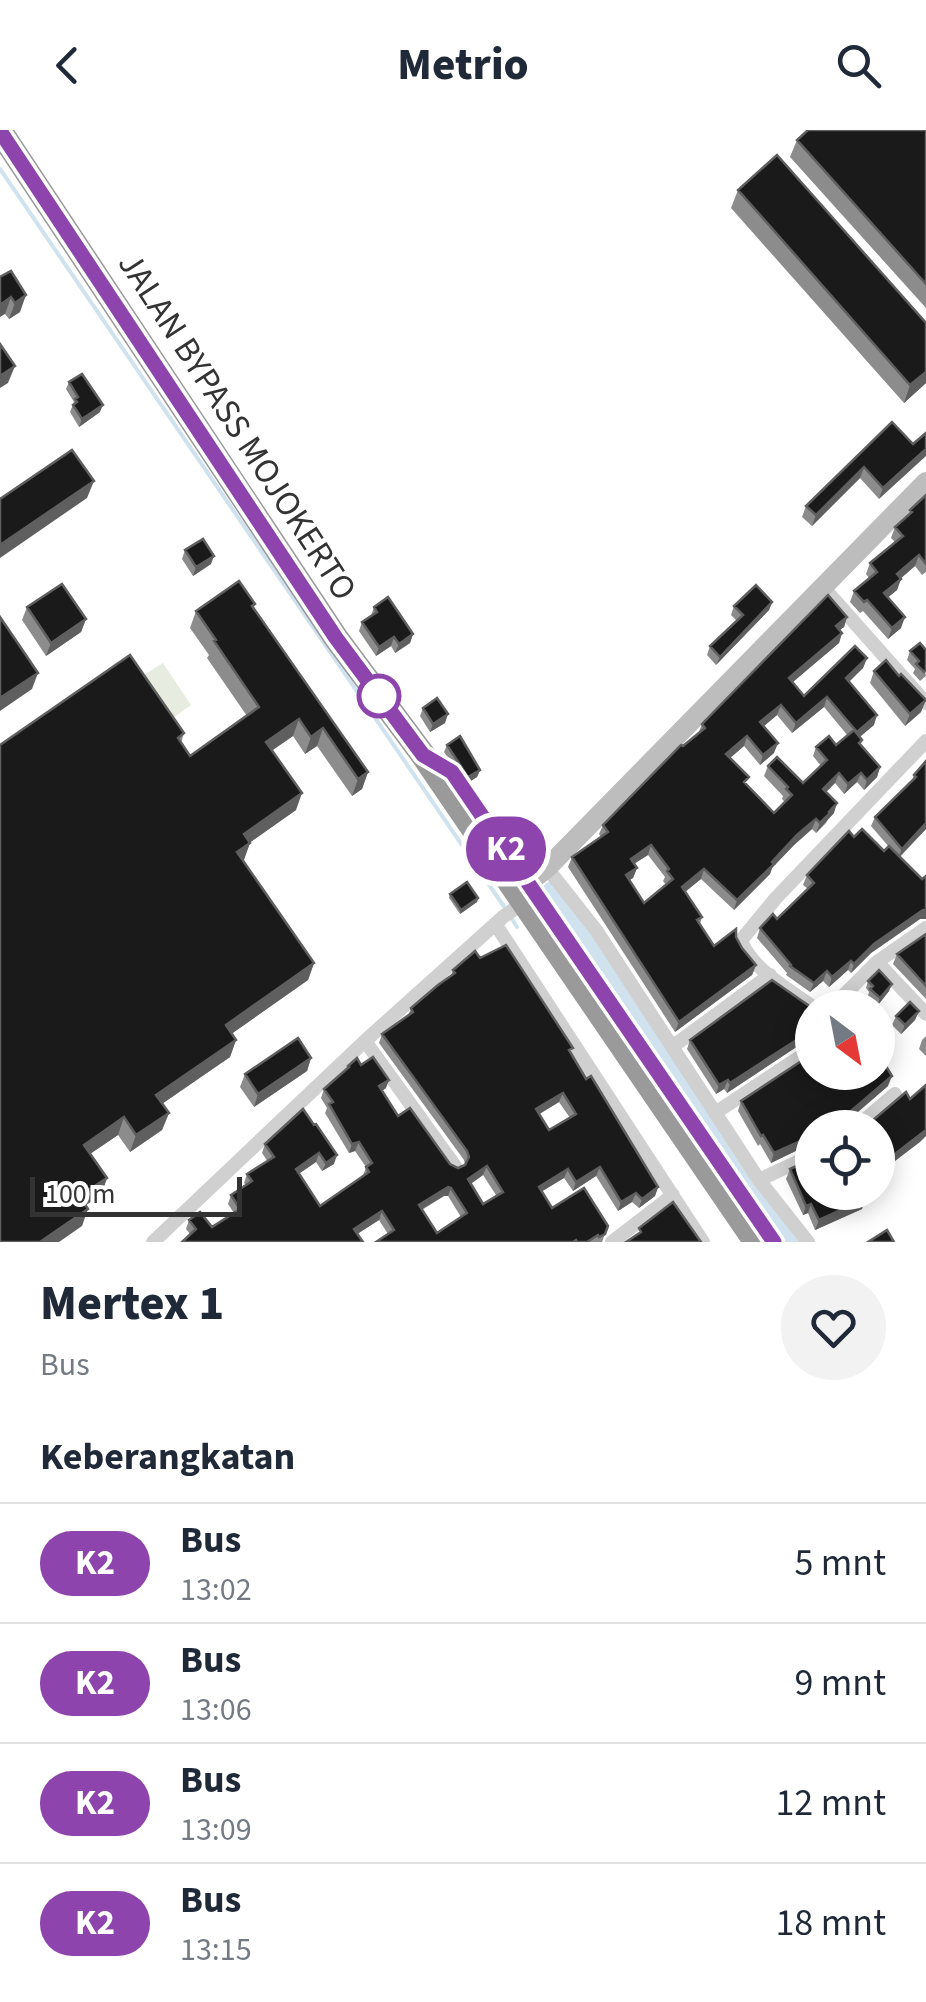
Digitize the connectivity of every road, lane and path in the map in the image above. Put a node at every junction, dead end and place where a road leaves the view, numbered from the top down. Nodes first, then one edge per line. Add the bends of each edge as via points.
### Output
1 (0, 131) edge
2 (926, 482) edge
3 (822, 586) junction
4 (926, 703) edge
5 (926, 741) edge
6 (521, 899) junction
7 (926, 928) edge
8 (877, 962) junction
9 (770, 975) junction
10 (849, 990) edge
11 (795, 994) edge
12 (926, 1014) edge
13 (365, 1041) junction
14 (672, 1047) junction
15 (795, 1060) edge
16 (894, 1094) dead end
17 (876, 1110) edge
18 (715, 1113) junction
19 (795, 1163) edge
20 (455, 1166) edge
21 (759, 1180) junction
22 (672, 1195) junction
23 (153, 1242) edge
24 (612, 1242) edge
25 (704, 1242) edge
26 (756, 1242) edge
27 (774, 1242) edge
28 (808, 1242) edge

1 - 6 highway, JALAN BYPASS MOJOKERTO via 336,638
2 - 3 main road
3 - 4 street
3 - 6 main road
5 - 9 street via 743,938 746,951
6 - 13 street
6 - 14 street via 596,930
6 - 22 street
6 - 26 highway, JALAN BYPASS MOJOKERTO
6 - 27 highway, JALAN BYPASS MOJOKERTO
7 - 8 street
8 - 10 street
8 - 12 street
9 - 11 street
9 - 14 street
13 - 20 street
13 - 23 street
14 - 18 street
15 - 18 street
16 - 17 street
18 - 21 street
19 - 21 street
21 - 28 street
22 - 24 street
22 - 25 street

